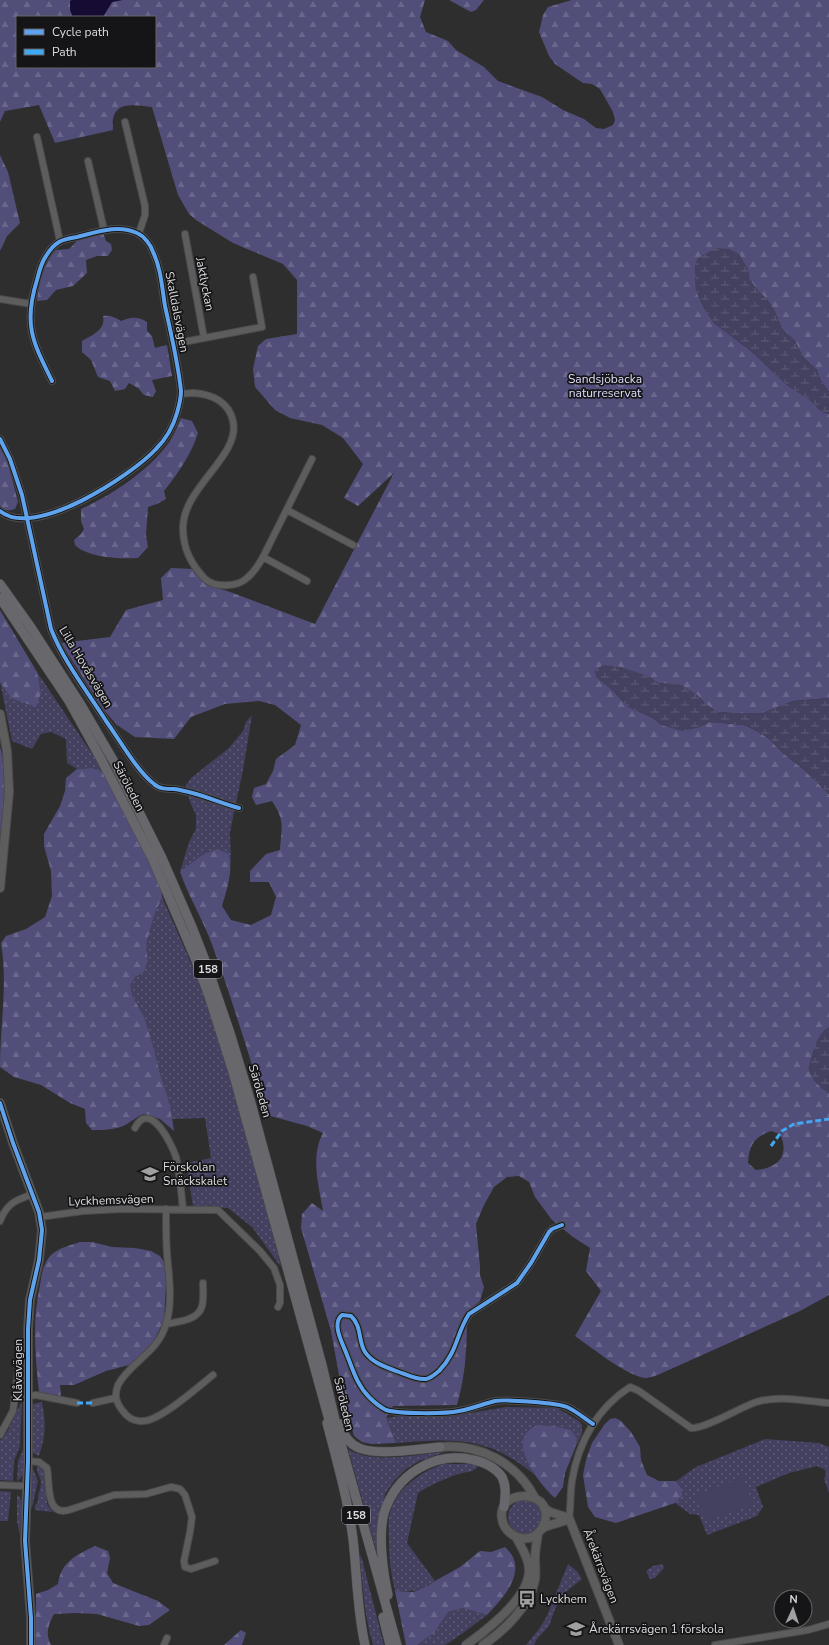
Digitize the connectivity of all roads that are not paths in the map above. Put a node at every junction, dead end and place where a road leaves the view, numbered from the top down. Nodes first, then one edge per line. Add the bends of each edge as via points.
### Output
1 (125, 122) dead end
2 (37, 137) dead end
3 (88, 161) dead end
4 (104, 230) junction
5 (139, 233) junction
6 (185, 234) dead end
7 (60, 241) junction
8 (253, 277) dead end
9 (0, 300) edge
10 (31, 304) junction
11 (204, 338) junction
12 (173, 344) junction
13 (52, 381) dead end
14 (181, 393) junction
15 (0, 439) edge
16 (312, 459) dead end
17 (287, 510) junction
18 (0, 511) edge
19 (27, 518) junction
20 (353, 544) dead end
21 (262, 557) junction
22 (307, 581) dead end
23 (0, 584) edge
24 (0, 598) edge
25 (0, 714) edge
26 (2, 730) edge
27 (239, 808) dead end
28 (0, 888) edge
29 (0, 1103) edge
30 (2, 1116) edge
31 (135, 1128) dead end
32 (33, 1194) junction
33 (166, 1209) junction
34 (183, 1209) junction
35 (40, 1217) junction
36 (0, 1221) edge
37 (562, 1225) dead end
38 (203, 1283) dead end
39 (278, 1306) dead end
40 (166, 1324) junction
41 (18, 1372) dead end
42 (213, 1375) dead end
43 (319, 1387) junction
44 (328, 1391) junction
45 (28, 1396) junction
46 (115, 1398) junction
47 (77, 1403) dead end
48 (93, 1403) dead end
49 (829, 1403) edge
50 (593, 1424) junction
51 (0, 1435) edge
52 (440, 1447) joint
53 (28, 1461) junction
54 (0, 1485) edge
55 (27, 1486) junction
56 (535, 1498) junction
57 (504, 1507) junction
58 (544, 1508) junction
59 (569, 1518) junction
60 (540, 1531) junction
61 (516, 1537) junction
62 (215, 1561) dead end
63 (829, 1624) edge
64 (167, 1638) dead end
65 (394, 1643) edge
66 (31, 1645) edge
67 (164, 1645) edge
68 (365, 1645) edge
69 (466, 1645) edge
70 (483, 1645) edge
71 (619, 1645) edge
72 (715, 1645) edge

1 - 5 street via 145,206
2 - 7 street
3 - 4 street
4 - 5 street via 121,229
4 - 7 street
5 - 12 street, Skalldalsvägen via 151,247 156,261
6 - 11 street, Jaktlyckan
7 - 10 street via 45,256
8 - 11 street via 262,327
9 - 10 street
10 - 13 street via 31,326 35,346
11 - 12 street
12 - 14 street, Skalldalsvägen
14 - 19 street, Skalldalsvägen via 173,424 164,440 146,459 119,480 92,496 69,506
14 - 21 street via 217,398 231,413 234,424 232,442 186,509 183,527 189,559 207,580 231,585 246,580
15 - 19 street, Lilla Hovåsvägen via 15,471
16 - 17 street
17 - 20 street
17 - 21 street
18 - 19 street, Skalldalsvägen via 17,518
19 - 27 street, Lilla Hovåsvägen via 46,611 55,639 137,765 155,786 185,791
21 - 22 street
23 - 44 main road, Säröleden / 158 via 81,705 113,760 162,858 192,927 230,1033 249,1096
24 - 43 main road, Säröleden / 158 via 65,695 102,759 153,860 195,958 233,1072
25 - 26 street
26 - 28 street via 7,756 9,792
29 - 30 street, Klåvavägen
30 - 32 street, Klåvavägen
31 - 34 street via 139,1120 150,1118 161,1129 175,1156
32 - 35 street, Klåvavägen
32 - 36 street via 12,1203 6,1208
33 - 34 street, Lyckhemsvägen
33 - 35 street, Lyckhemsvägen via 91,1210
33 - 40 street via 170,1289
34 - 39 street, Lyckhemsvägen via 218,1210 260,1251 274,1268 277,1276 280,1293
35 - 45 street, Klåvavägen via 41,1244 30,1300 28,1329
37 - 50 street via 552,1229 546,1236 517,1283 469,1314 450,1358 429,1378 419,1379 375,1362 365,1352 357,1323 350,1316 340,1317 337,1324 338,1332 361,1388 386,1410 434,1413 457,1412 496,1401 551,1403 567,1407
38 - 40 street via 200,1312
40 - 46 street via 153,1348 122,1380
41 - 51 street via 13,1411
42 - 46 street via 173,1406 148,1420 132,1419 124,1413
43 - 65 main road, Säröleden / 158
43 - 68 main road, 158 via 320,1400 348,1509
44 - 52 main road, 158 via 342,1430 347,1439 359,1449 384,1452
44 - 65 main road, Säröleden / 158
45 - 47 street via 36,1395
45 - 53 street, Klåvavägen
46 - 48 street
49 - 50 street via 789,1399 764,1400 702,1427 691,1428 630,1387 619,1394
50 - 59 street via 578,1456 572,1483
52 - 56 street, 158 via 467,1447 502,1461 529,1486
53 - 55 street, Klåvavägen
53 - 62 street via 39,1462 47,1468 50,1500 62,1511 114,1495 146,1494 171,1487 180,1489 192,1517 185,1567 192,1569
54 - 55 street
55 - 66 street, Klåvavägen via 25,1541
56 - 57 street via 518,1496
56 - 58 street
57 - 61 street via 504,1524
57 - 65 main road, 158 via 505,1487 502,1477 488,1465 469,1458 446,1458 426,1464 398,1485 384,1513 382,1539 386,1585 395,1629
58 - 59 street, Årekärrsvägen
58 - 60 street via 545,1520
59 - 60 street, Årekärrsvägen via 563,1523
59 - 71 street, Årekärrsvägen
60 - 61 street via 527,1538
60 - 70 street via 533,1588 508,1624
61 - 69 street via 528,1562 526,1582 505,1614
63 - 72 street via 808,1630
64 - 67 street

